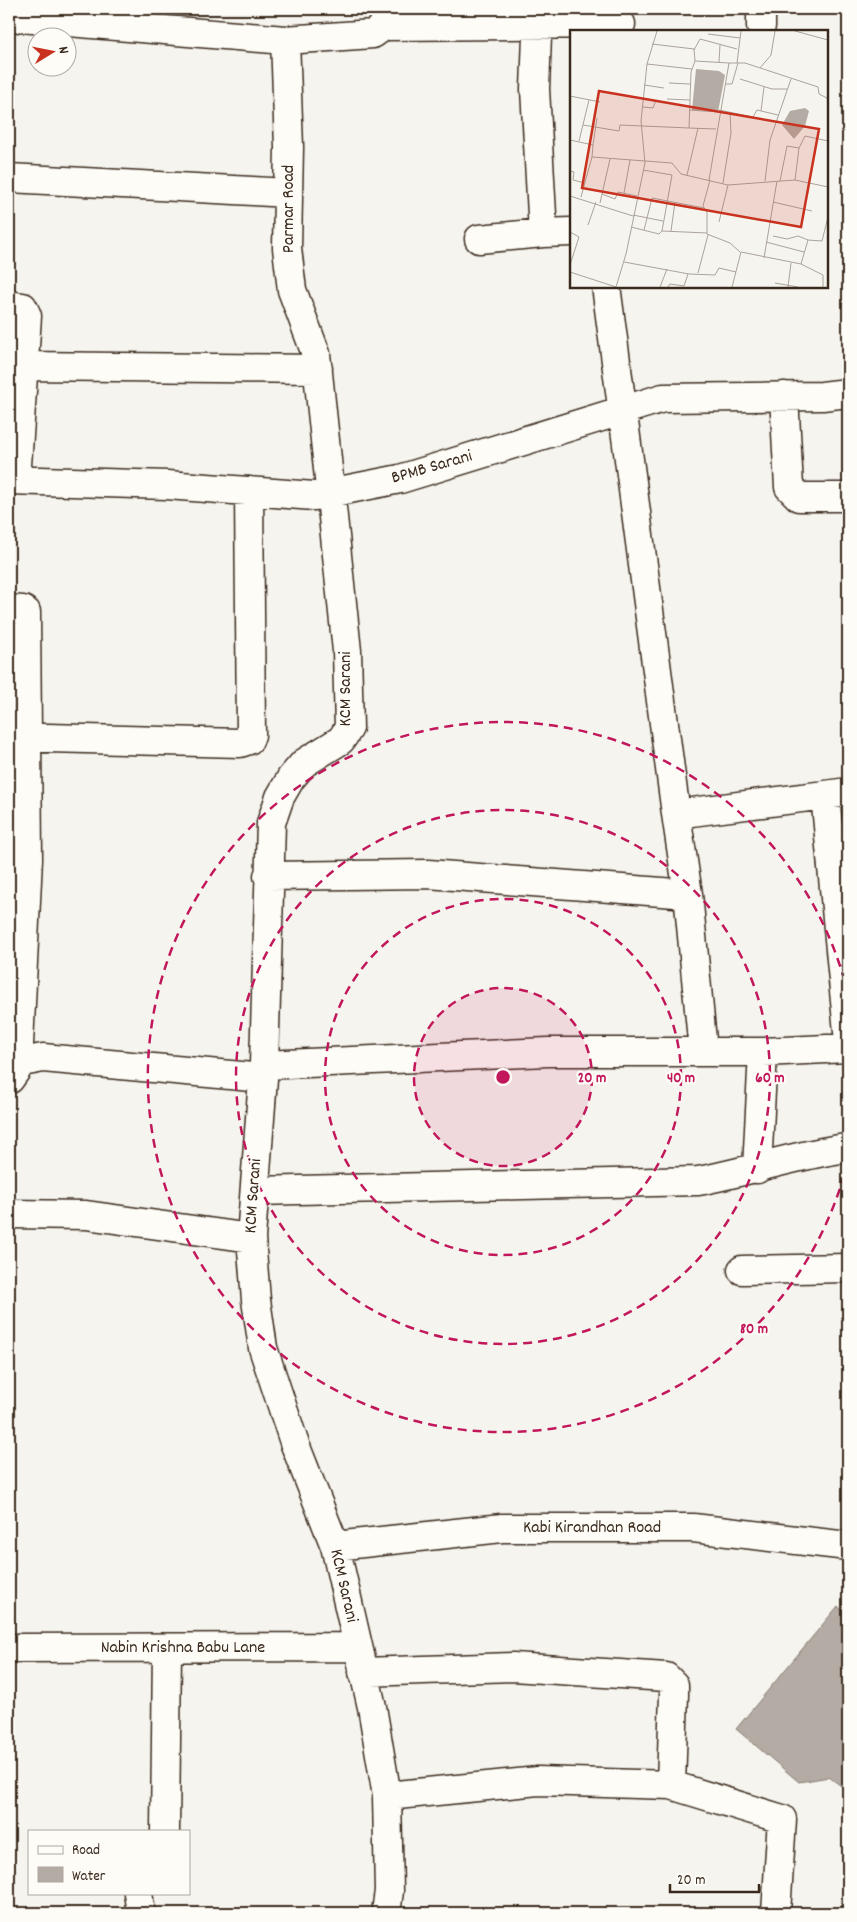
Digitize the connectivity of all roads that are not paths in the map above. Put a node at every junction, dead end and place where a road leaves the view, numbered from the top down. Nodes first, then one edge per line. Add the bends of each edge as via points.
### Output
1 (52, 15) edge
2 (538, 16) edge
3 (9, 17) edge
4 (385, 18) edge
5 (621, 24) dead end
6 (286, 40) junction
7 (9, 178) edge
8 (288, 193) junction
9 (570, 232) edge
10 (543, 233) junction
11 (479, 238) dead end
12 (606, 288) edge
13 (9, 305) edge
14 (23, 366) junction
15 (318, 369) junction
16 (848, 393) edge
17 (784, 396) junction
18 (622, 410) junction
19 (12, 480) edge
20 (249, 491) junction
21 (330, 493) junction
22 (848, 496) edge
23 (9, 609) edge
24 (18, 737) edge
25 (837, 794) edge
26 (18, 812) edge
27 (676, 814) junction
28 (268, 876) junction
29 (688, 894) junction
30 (848, 1032) edge
31 (848, 1048) edge
32 (704, 1051) junction
33 (763, 1052) junction
34 (263, 1071) junction
35 (14, 1073) edge
36 (848, 1148) edge
37 (757, 1169) junction
38 (255, 1191) junction
39 (9, 1214) edge
40 (251, 1238) junction
41 (848, 1268) edge
42 (742, 1270) dead end
43 (335, 1546) junction
44 (848, 1546) edge
45 (9, 1648) edge
46 (167, 1648) junction
47 (360, 1659) junction
48 (671, 1785) junction
49 (387, 1796) junction
50 (165, 1830) edge
51 (138, 1894) edge
52 (141, 1913) edge
53 (386, 1913) edge
54 (776, 1913) edge

1 - 3 street
1 - 6 street
2 - 4 street
2 - 5 street
2 - 10 street via 535,89
4 - 6 street via 373,34
6 - 8 street, Parmar Road
7 - 8 street
8 - 15 street, Parmar Road via 287,248 292,290 314,345
9 - 10 street
10 - 11 street
12 - 18 street
13 - 14 street via 26,311
14 - 15 street
14 - 19 street
15 - 21 street, Parmar Road
16 - 17 street, BPMB Sarani
17 - 18 street, BPMB Sarani via 663,398
17 - 22 street via 789,487 799,498
18 - 21 street, BPMB Sarani via 400,479
18 - 27 street
19 - 20 street, BPMB Sarani
20 - 21 street, BPMB Sarani via 314,496
20 - 24 street via 249,740 240,743
21 - 28 street, KCM Sarani via 347,651 349,728 342,740 304,763 280,797 271,823
23 - 24 street via 26,612
24 - 26 street
25 - 27 street
25 - 30 street
26 - 35 street via 28,859
27 - 29 street
28 - 29 street via 428,874
28 - 34 street, KCM Sarani
29 - 32 street
31 - 33 street
32 - 33 street
32 - 34 street via 548,1052
33 - 37 street
34 - 35 street via 43,1058 26,1060
34 - 38 street, KCM Sarani
36 - 37 street via 822,1151
37 - 38 street via 698,1181
38 - 40 street, KCM Sarani
39 - 40 street via 86,1216
40 - 43 street, KCM Sarani via 263,1348 294,1442
41 - 42 street
43 - 44 street, Kabi Kirandhan Road via 502,1528 693,1528
43 - 47 street, KCM Sarani
45 - 46 street, Nabin Krishna Babu Lane
46 - 47 street, Nabin Krishna Babu Lane
46 - 50 street
47 - 48 street, Nabin Krishna Babu Lane via 666,1678 674,1685
47 - 49 street, KCM Sarani
48 - 49 street via 538,1781
48 - 54 street via 782,1819
49 - 53 street, KCM Sarani via 389,1891
51 - 52 street

